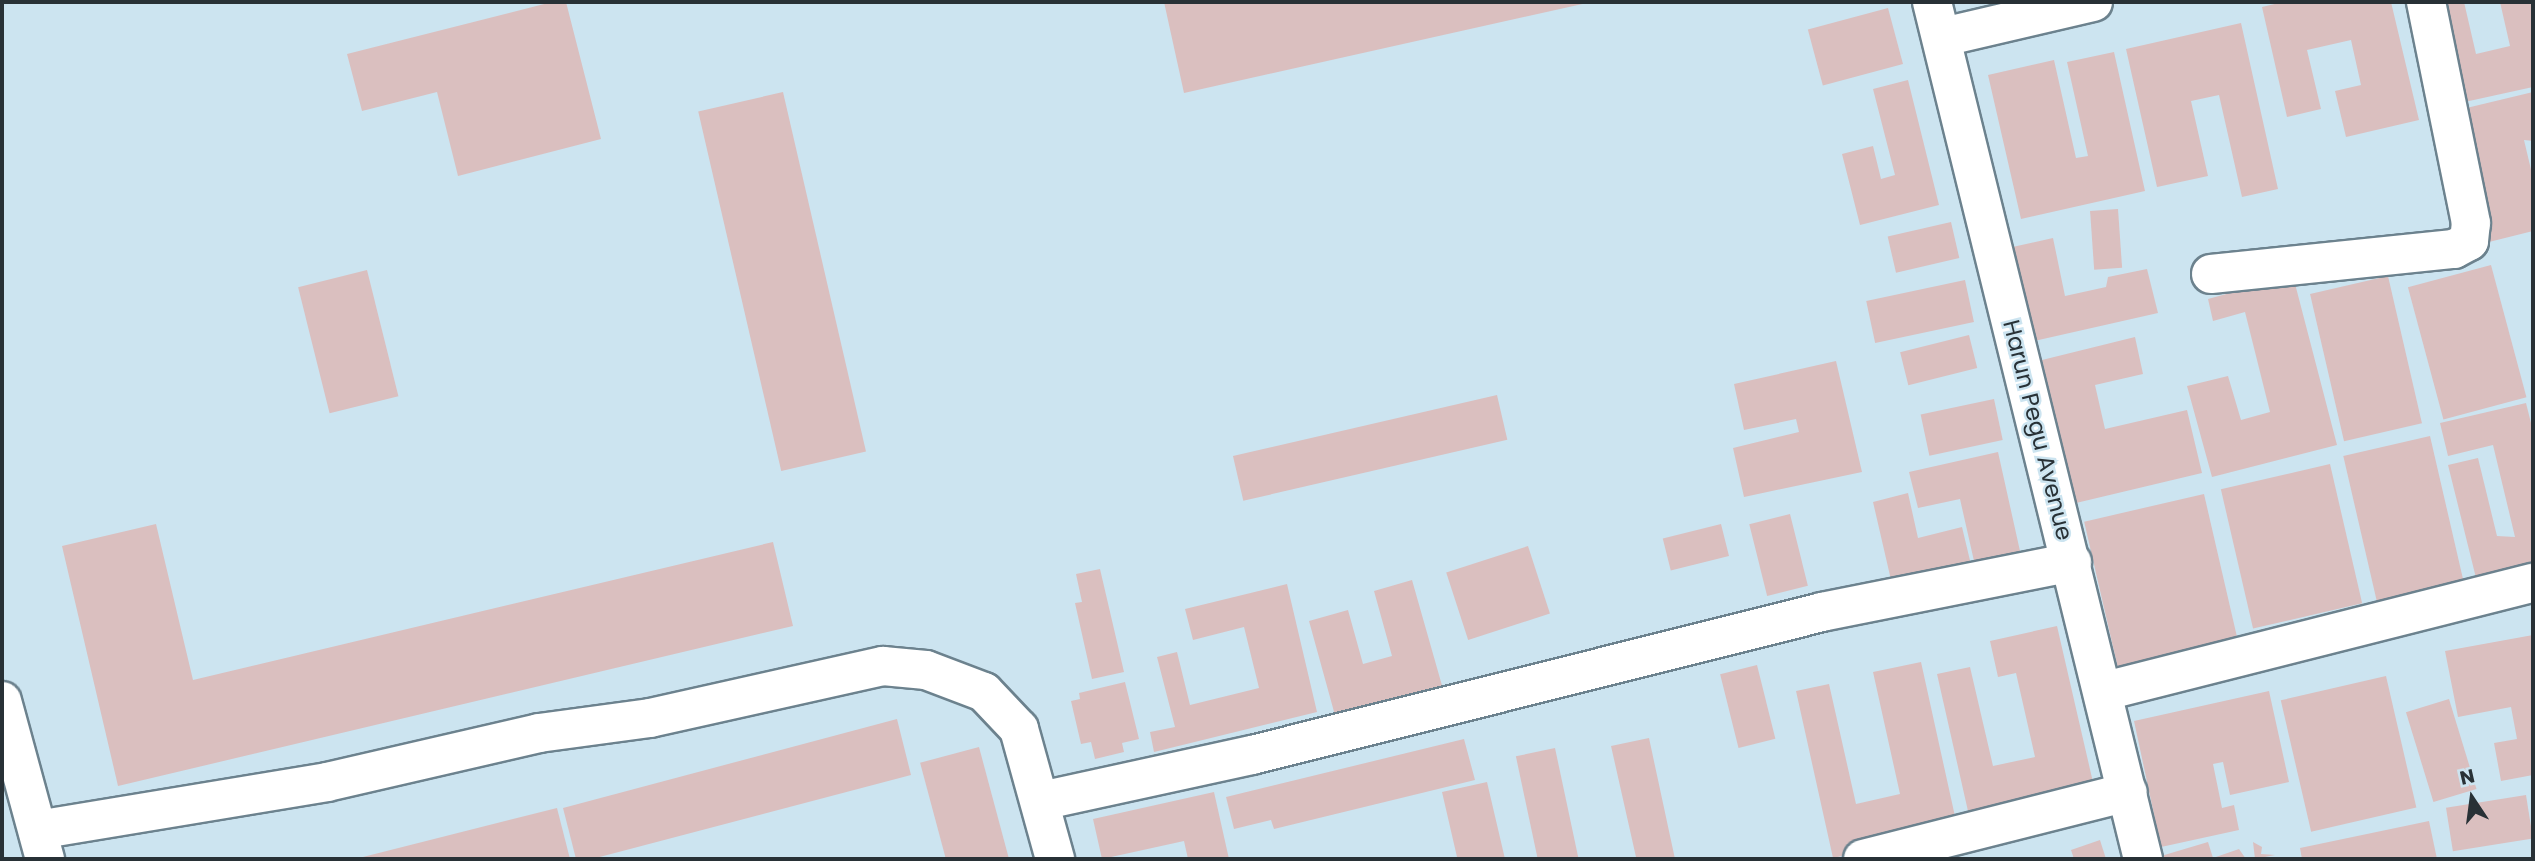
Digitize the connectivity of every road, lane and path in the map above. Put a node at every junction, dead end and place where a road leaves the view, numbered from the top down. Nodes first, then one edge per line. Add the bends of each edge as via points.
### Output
1 (2093, 2) edge
2 (2426, 2) edge
3 (1937, 19) edge
4 (2211, 274) dead end
5 (2071, 562) junction
6 (2533, 583) edge
7 (2105, 691) junction
8 (2, 701) edge
9 (2128, 792) junction
10 (1041, 801) junction
11 (41, 844) edge
12 (1055, 859) edge
13 (1863, 859) edge
14 (2143, 859) edge

1 - 3 street
2 - 4 street via 2471,223 2469,241 2454,249
3 - 5 street, Harun Pegu Avenue
5 - 7 street, Harun Pegu Avenue
5 - 10 street via 1822,612 1252,755
6 - 7 street
7 - 9 street, Harun Pegu Avenue
8 - 11 street
9 - 13 street
9 - 14 street, Harun Pegu Avenue
10 - 11 street via 1019,729 984,692 926,670 883,666 650,718 539,733
10 - 12 street

